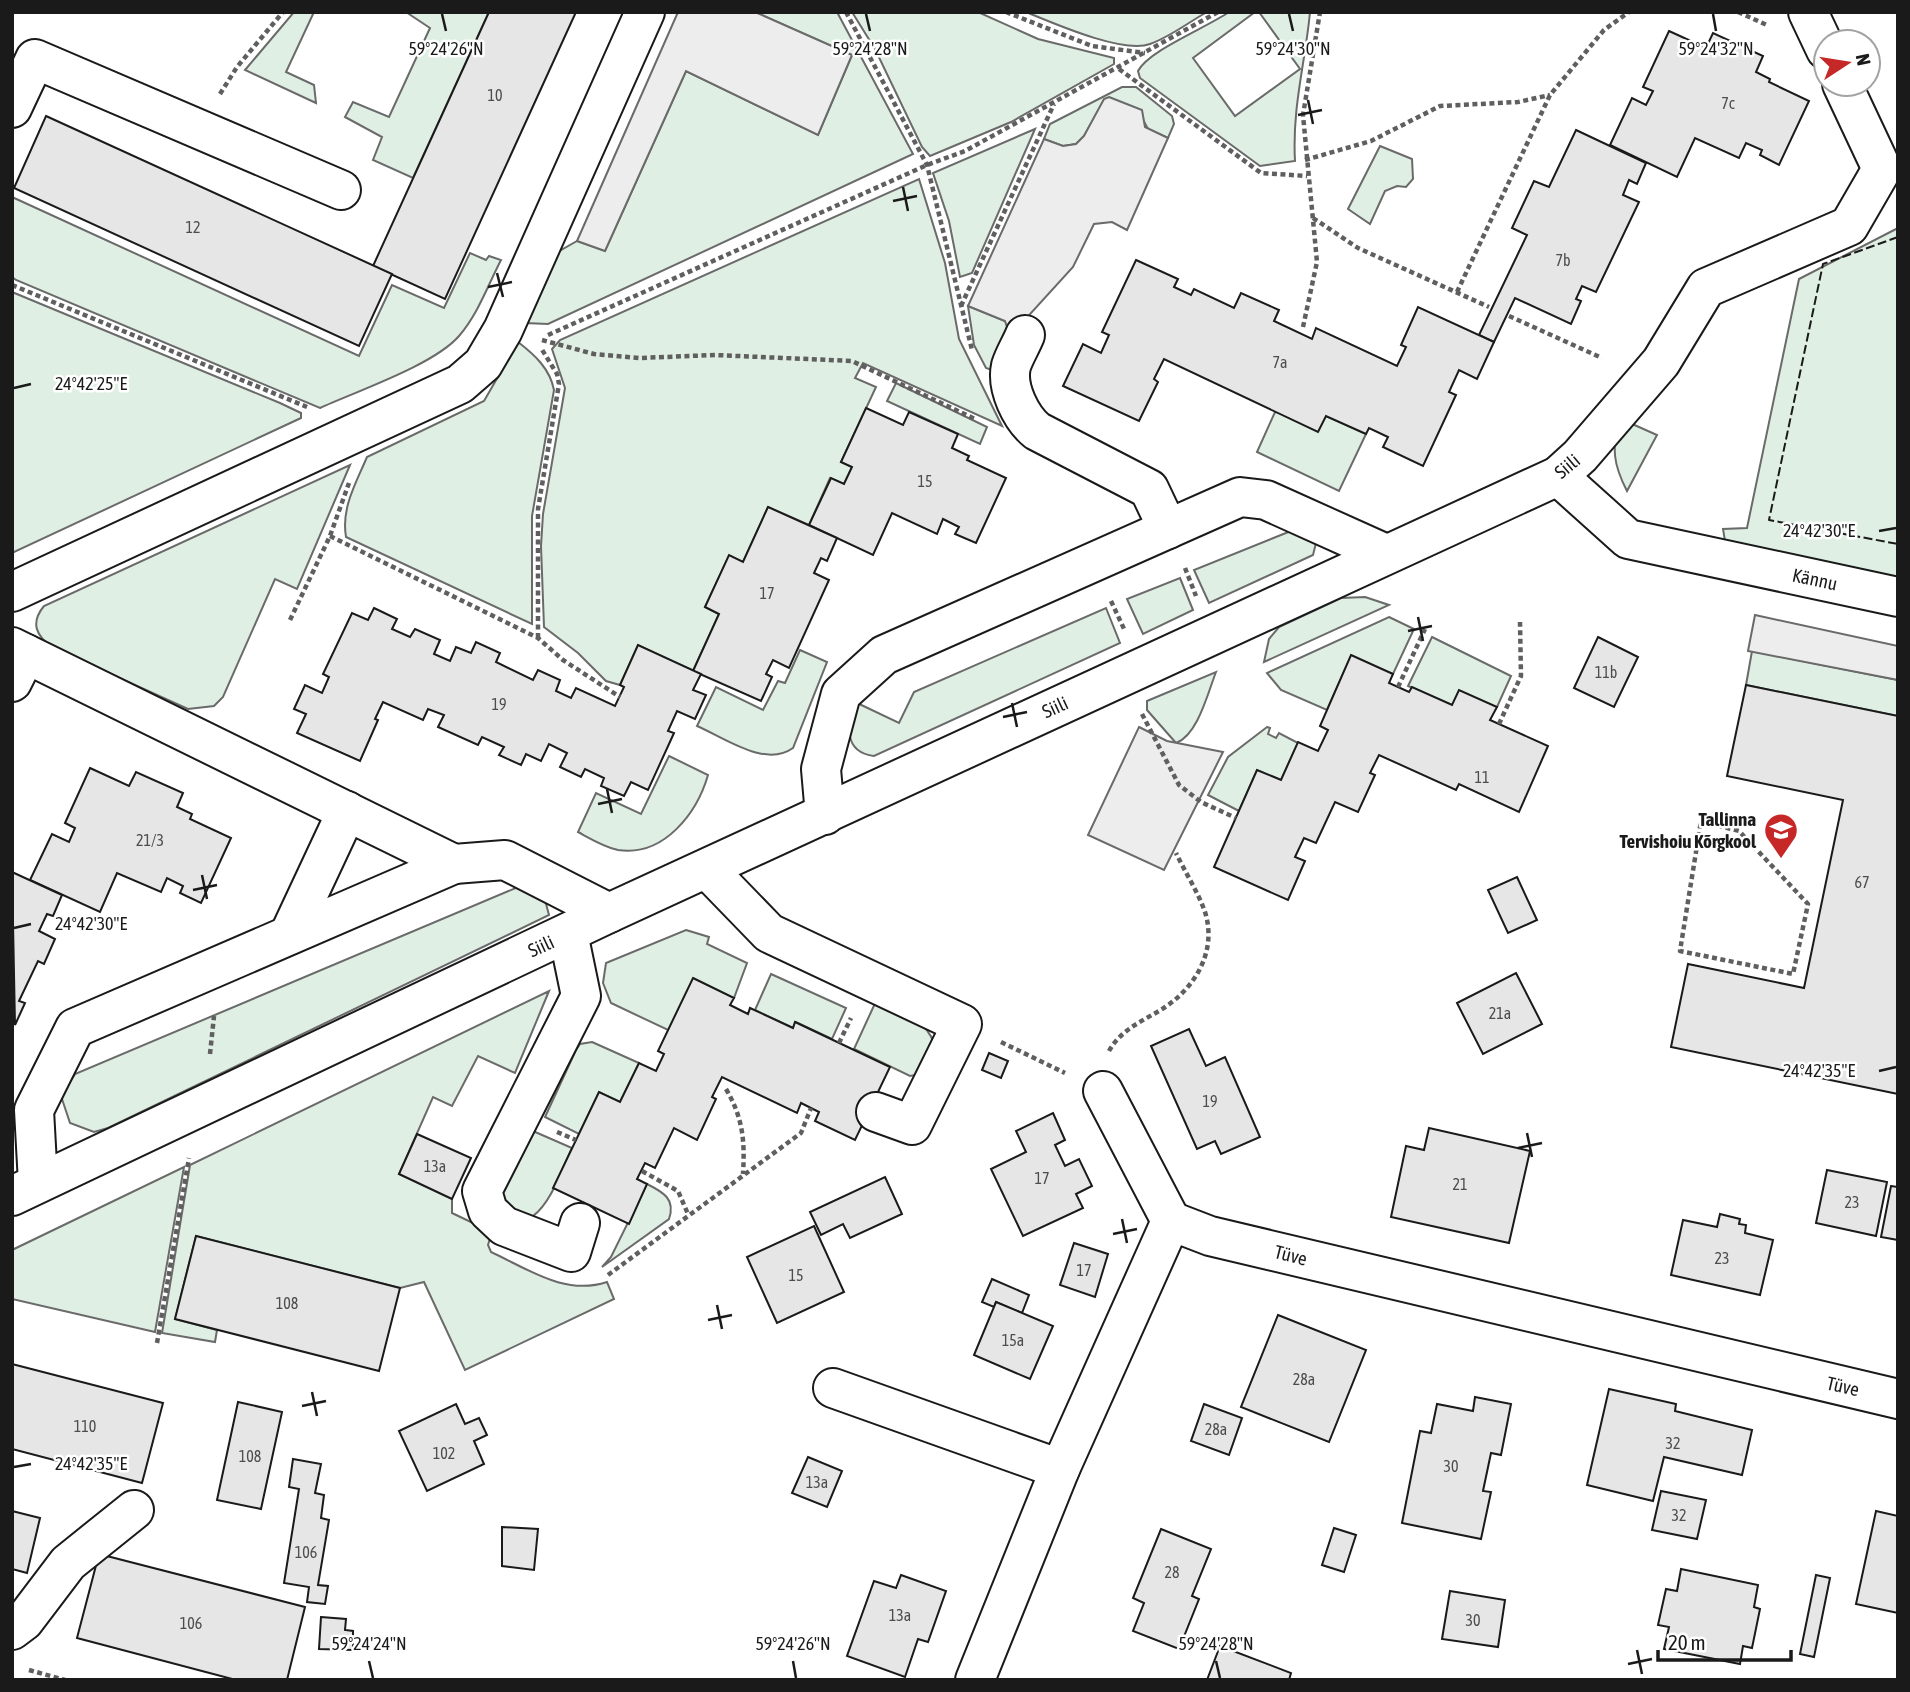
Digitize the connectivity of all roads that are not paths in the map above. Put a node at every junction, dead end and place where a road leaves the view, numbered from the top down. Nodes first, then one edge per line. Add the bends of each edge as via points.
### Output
1 (645, 12) edge
2 (1808, 12) edge
3 (1816, 28) edge
4 (1850, 98) edge
5 (12, 108) edge
6 (1890, 166) edge
7 (341, 190) dead end
8 (1025, 335) dead end
9 (1558, 476) junction
10 (1168, 529) junction
11 (1386, 554) junction
12 (12, 593) edge
13 (1898, 597) edge
14 (17, 661) edge
15 (347, 811) junction
16 (825, 815) junction
17 (454, 864) junction
18 (707, 869) junction
19 (609, 913) junction
20 (568, 933) junction
21 (289, 935) junction
22 (1103, 1091) road end
23 (876, 1112) dead end
24 (25, 1190) edge
25 (1171, 1222) junction
26 (580, 1223) dead end
27 (834, 1388) dead end
28 (1898, 1399) edge
29 (1060, 1469) junction
30 (135, 1510) dead end
31 (12, 1630) edge
32 (975, 1680) edge

1 - 12 street via 503,330 482,364 460,384
2 - 3 street
4 - 6 street, Siili
5 - 7 street via 35,59
6 - 9 street, Siili via 1849,226 1706,288 1661,362
8 - 10 street via 1011,368 1011,386 1024,421 1149,489
9 - 11 street, Siili
9 - 13 street, Kännu via 1628,539
10 - 11 street via 1240,497 1266,500
10 - 16 street via 884,655 841,694 821,769
11 - 16 street, Siili
14 - 15 street
15 - 17 street
15 - 21 street
16 - 18 street, Siili
17 - 19 street via 505,860
17 - 21 street
18 - 19 street, Siili
18 - 23 street via 769,933 962,1024 912,1125
19 - 20 street, Siili
20 - 24 street, Siili
20 - 26 street via 581,996 482,1191 488,1212 504,1226 570,1252
21 - 24 street via 75,1028 34,1110
22 - 25 street
25 - 28 street, Tüve via 1210,1236
25 - 29 street
27 - 29 street
29 - 32 street
30 - 31 street via 68,1563

